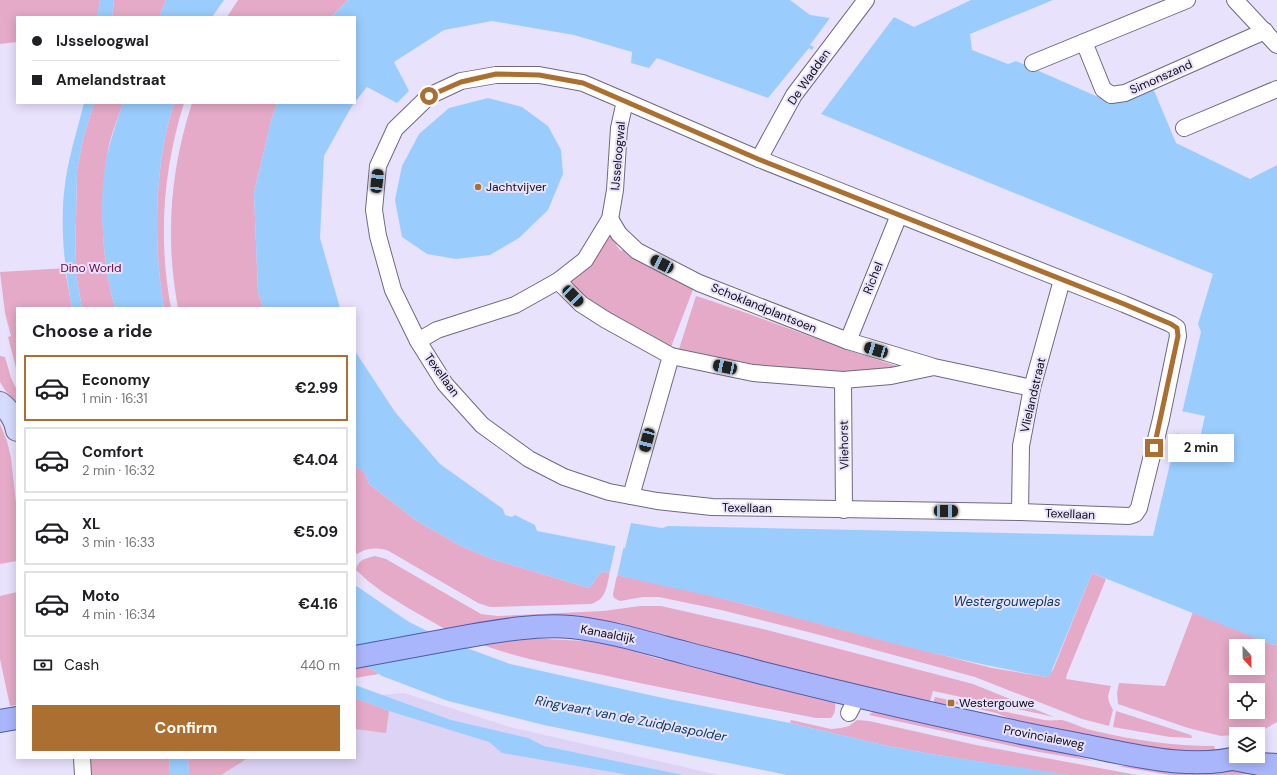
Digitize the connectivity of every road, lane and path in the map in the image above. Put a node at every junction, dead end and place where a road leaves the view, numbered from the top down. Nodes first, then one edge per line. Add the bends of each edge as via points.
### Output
1 (866, 0) edge
2 (1187, 0) edge
3 (1235, 0) edge
4 (1266, 31) junction
5 (1084, 42) junction
6 (1277, 45) edge
7 (1033, 63) dead end
8 (1277, 89) edge
9 (625, 101) junction
10 (1184, 128) dead end
11 (758, 159) junction
12 (899, 215) junction
13 (610, 219) junction
14 (1062, 280) junction
15 (558, 281) junction
16 (418, 341) junction
17 (848, 341) junction
18 (671, 356) junction
19 (934, 367) junction
20 (843, 380) junction
21 (1032, 388) junction
22 (0, 403) edge
23 (16, 427) edge
24 (631, 496) junction
25 (844, 510) junction
26 (1020, 512) junction
27 (356, 657) edge
28 (853, 705) joint
29 (16, 718) edge
30 (0, 721) edge
31 (1277, 749) edge
32 (1265, 751) edge
33 (82, 759) edge
34 (1229, 759) edge
35 (1256, 763) edge
36 (1277, 764) edge
37 (83, 775) edge

1 - 11 street, De Wadden via 794,95
2 - 5 street
3 - 4 street
4 - 5 street, Simonszand via 1125,93 1111,95 1103,89
4 - 6 street
5 - 7 street
8 - 10 street
9 - 11 street
9 - 13 street, IJsseloogwal via 619,128 615,190
9 - 16 street via 583,83 539,75 496,74 461,82 429,96 395,129 378,166 374,210 378,236 393,290
11 - 12 street
12 - 14 street
12 - 17 street, Richel
13 - 15 street, IJsseloogwal via 585,260
13 - 17 street, Schoklandplantsoen via 619,234 644,255 699,282
14 - 21 street, Vlielandstraat
14 - 26 street, Texellaan via 1171,324 1177,328 1178,336 1161,419 1139,508 1135,514 1129,516
15 - 16 street, IJsseloogwal via 516,305 437,330
15 - 18 street, Schoklandplantsoen via 581,304
16 - 24 street, Texellaan via 445,384 482,425 529,459 564,477 609,492
17 - 19 street, Schoklandplantsoen
18 - 20 street, Schoklandplantsoen via 752,373
18 - 24 street
19 - 20 street, Schoklandplantsoen via 891,376
19 - 21 street, Schoklandplantsoen
20 - 25 street, Vliehorst
21 - 26 street, Vlielandstraat via 1021,446
22 - 23 main road via 9,412
24 - 25 street, Texellaan via 712,507
25 - 26 street, Texellaan
27 - 28 main road, Kanaaldijk via 533,626 588,629 642,641
28 - 34 main road, Provincialeweg via 963,721 1159,759 1183,762
29 - 30 main road
31 - 32 main road
33 - 37 street
35 - 36 main road, Provincialeweg

